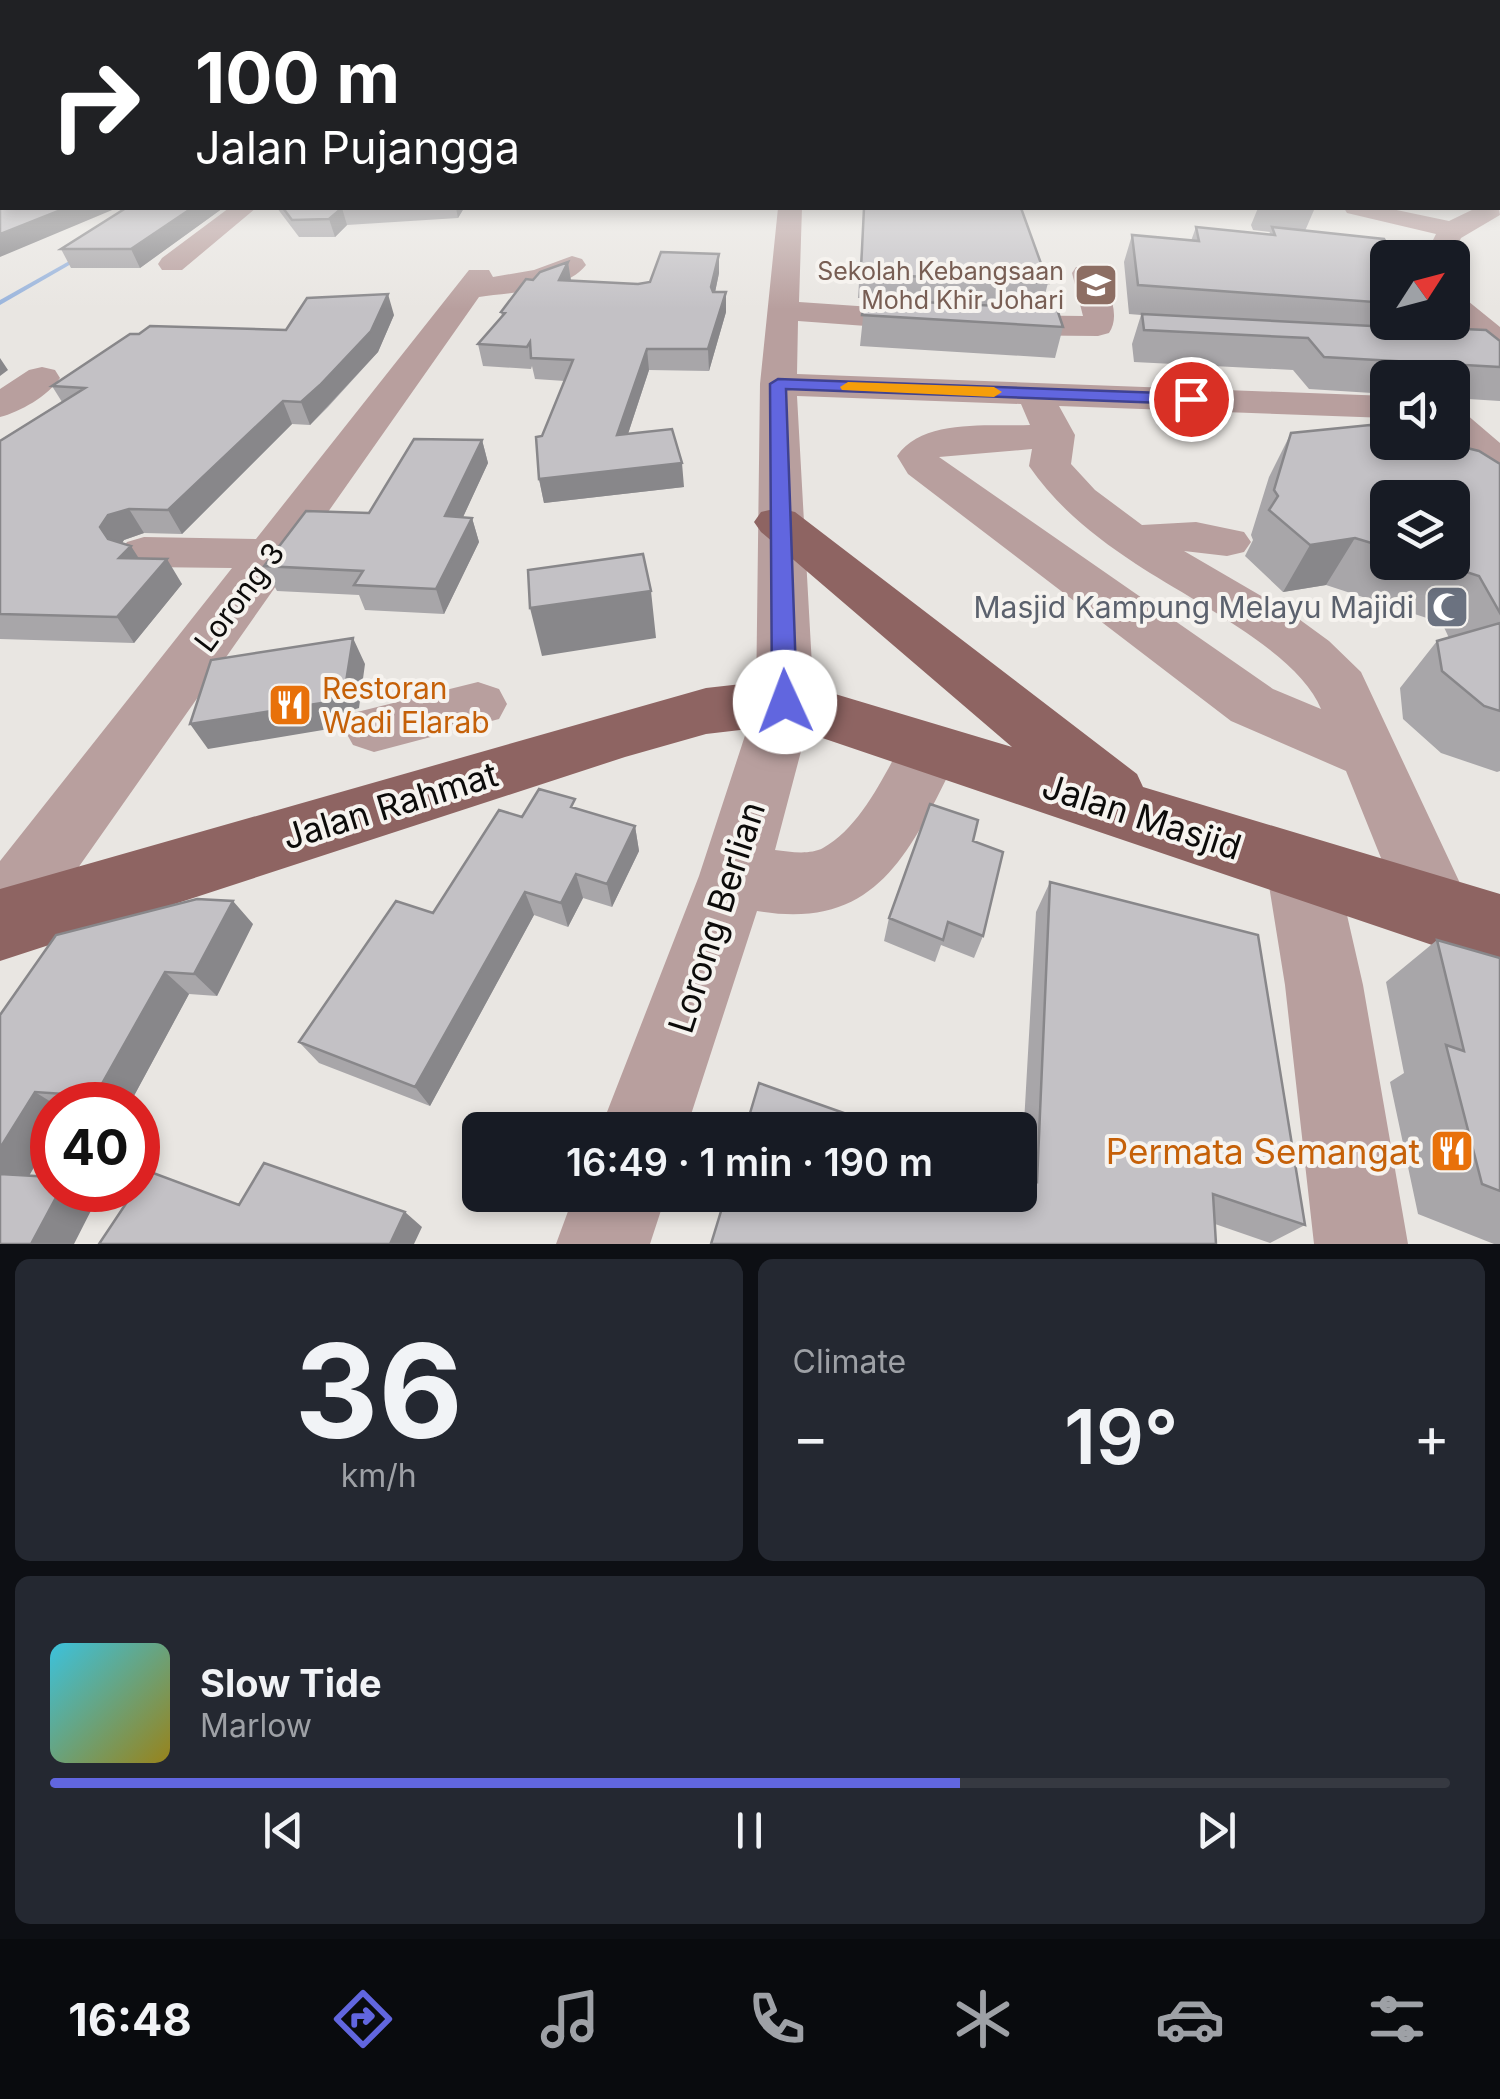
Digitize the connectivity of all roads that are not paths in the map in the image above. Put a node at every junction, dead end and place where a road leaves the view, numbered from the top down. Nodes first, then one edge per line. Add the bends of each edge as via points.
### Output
1 (241, 210) edge
2 (790, 210) edge
3 (1365, 210) edge
4 (1490, 210) edge
5 (1452, 230) junction
6 (1443, 240) edge
7 (172, 264) dead end
8 (572, 266) dead end
9 (1086, 273) dead end
10 (781, 310) junction
11 (1470, 319) edge
12 (1500, 343) edge
13 (42, 378) dead end
14 (778, 384) junction
15 (0, 406) edge
16 (1370, 407) edge
17 (1470, 410) edge
18 (1500, 411) edge
19 (1045, 414) junction
20 (1470, 438) edge
21 (1500, 465) edge
22 (778, 522) junction
23 (1136, 540) junction
24 (1227, 542) dead end
25 (144, 552) dead end
26 (271, 554) junction
27 (785, 702) junction
28 (374, 730) dead end
29 (931, 748) junction
30 (1370, 755) junction
31 (494, 772) junction
32 (1138, 815) junction
33 (1301, 867) junction
34 (734, 876) junction
35 (1468, 921) edge
36 (0, 922) edge
37 (650, 1112) edge
38 (614, 1212) edge
39 (603, 1244) edge
40 (1361, 1244) edge

1 - 7 street
2 - 10 street, Lorong Berlian
3 - 5 street
4 - 5 street
5 - 6 street
8 - 26 street, Lorong 3 via 541,278 474,283
9 - 10 street via 1115,328
10 - 14 street, Lorong Berlian
11 - 12 street
13 - 15 street
14 - 19 street
14 - 22 street, Lorong Berlian
16 - 19 street
17 - 18 street
19 - 23 street via 1050,466 1068,490
19 - 30 street via 938,443 918,456 923,466 1252,705
20 - 21 street
22 - 27 street, Lorong Berlian
22 - 32 main road
23 - 24 street via 1196,536
23 - 30 street via 1320,661 1342,688
25 - 26 street
26 - 36 street, Lorong 3
27 - 29 main road, Jalan Masjid
27 - 31 main road, Jalan Rahmat via 706,711
27 - 34 street, Lorong Berlian
28 - 31 street via 475,690
29 - 32 main road, Jalan Masjid
29 - 34 street via 860,864 806,884
30 - 35 street
31 - 36 main road, Jalan Rahmat
32 - 33 main road, Jalan Masjid
33 - 35 main road, Jalan Masjid
33 - 40 street
34 - 37 street, Lorong Berlian
38 - 39 street

